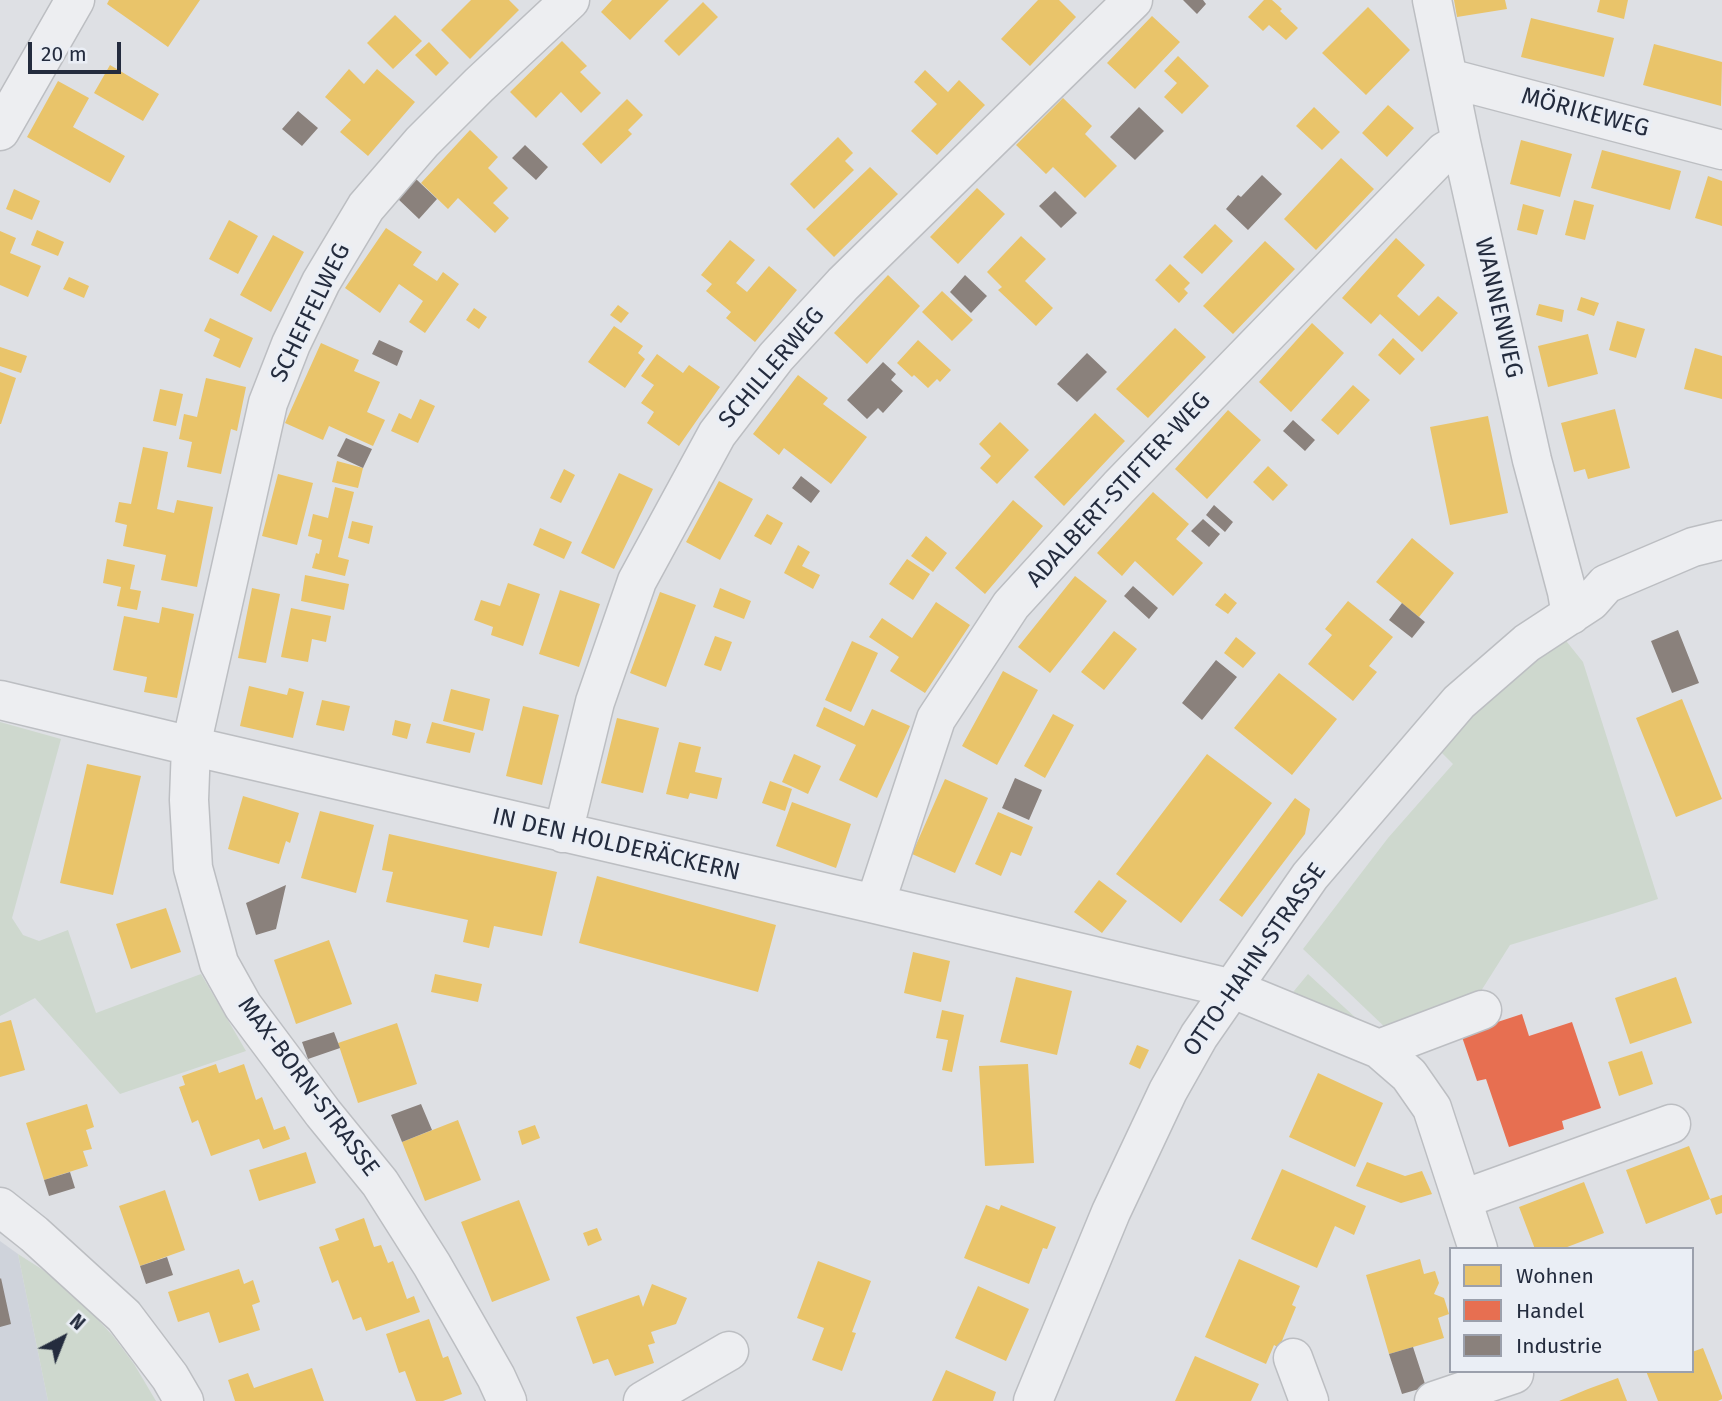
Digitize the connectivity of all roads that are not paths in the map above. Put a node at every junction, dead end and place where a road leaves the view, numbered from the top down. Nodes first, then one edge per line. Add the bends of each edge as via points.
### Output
1 (75, 0) edge
2 (570, 0) edge
3 (1133, 0) edge
4 (1432, 0) edge
5 (1448, 78) junction
6 (0, 131) edge
7 (1461, 142) junction
8 (1722, 150) edge
9 (1722, 540) edge
10 (1722, 558) edge
11 (1581, 608) junction
12 (0, 700) edge
13 (191, 746) junction
14 (563, 833) junction
15 (875, 904) junction
16 (1233, 989) junction
17 (1482, 1010) dead end
18 (1379, 1049) junction
19 (1671, 1124) dead end
20 (1463, 1199) junction
21 (0, 1207) edge
22 (1477, 1247) edge
23 (729, 1351) dead end
24 (1293, 1358) dead end
25 (1517, 1382) edge
26 (184, 1401) edge
27 (507, 1401) edge
28 (643, 1401) edge
29 (1032, 1401) edge
30 (1309, 1401) edge
31 (1434, 1401) edge

1 - 6 street
2 - 13 street, SCHEFFELWEG via 422,142 366,207 321,282 268,403
3 - 14 street, SCHILLERWEG via 842,284 776,357 717,434 637,581 595,702
4 - 5 street, WANNENWEG
5 - 7 street, WANNENWEG
5 - 8 street, MÖRIKEWEG
7 - 11 street, WANNENWEG via 1532,460 1567,592
7 - 15 street, ADALBERT-STIFTER-WEG via 1444,152 1011,605 936,719
9 - 11 street, OTTO-HAHN-STRASSE via 1693,547 1606,584
10 - 11 street, OTTO-HAHN-STRASSE via 1619,600
11 - 16 street, OTTO-HAHN-STRASSE via 1527,643 1459,702 1310,876
12 - 13 street, IN DEN HOLDERÄCKERN
13 - 14 street, IN DEN HOLDERÄCKERN
13 - 27 street, MAX-BORN-STRASSE via 193,868 219,964 250,1016 380,1183 432,1265
14 - 15 street, IN DEN HOLDERÄCKERN
15 - 16 street, IN DEN HOLDERÄCKERN
16 - 18 street, IN DEN HOLDERÄCKERN
16 - 29 street, OTTO-HAHN-STRASSE via 1168,1091 1111,1212
17 - 18 street
18 - 20 street, IN DEN HOLDERÄCKERN via 1409,1075 1432,1108
19 - 20 street
20 - 22 street, IN DEN HOLDERÄCKERN
21 - 26 street via 124,1316
23 - 28 street
24 - 30 street
25 - 31 street

